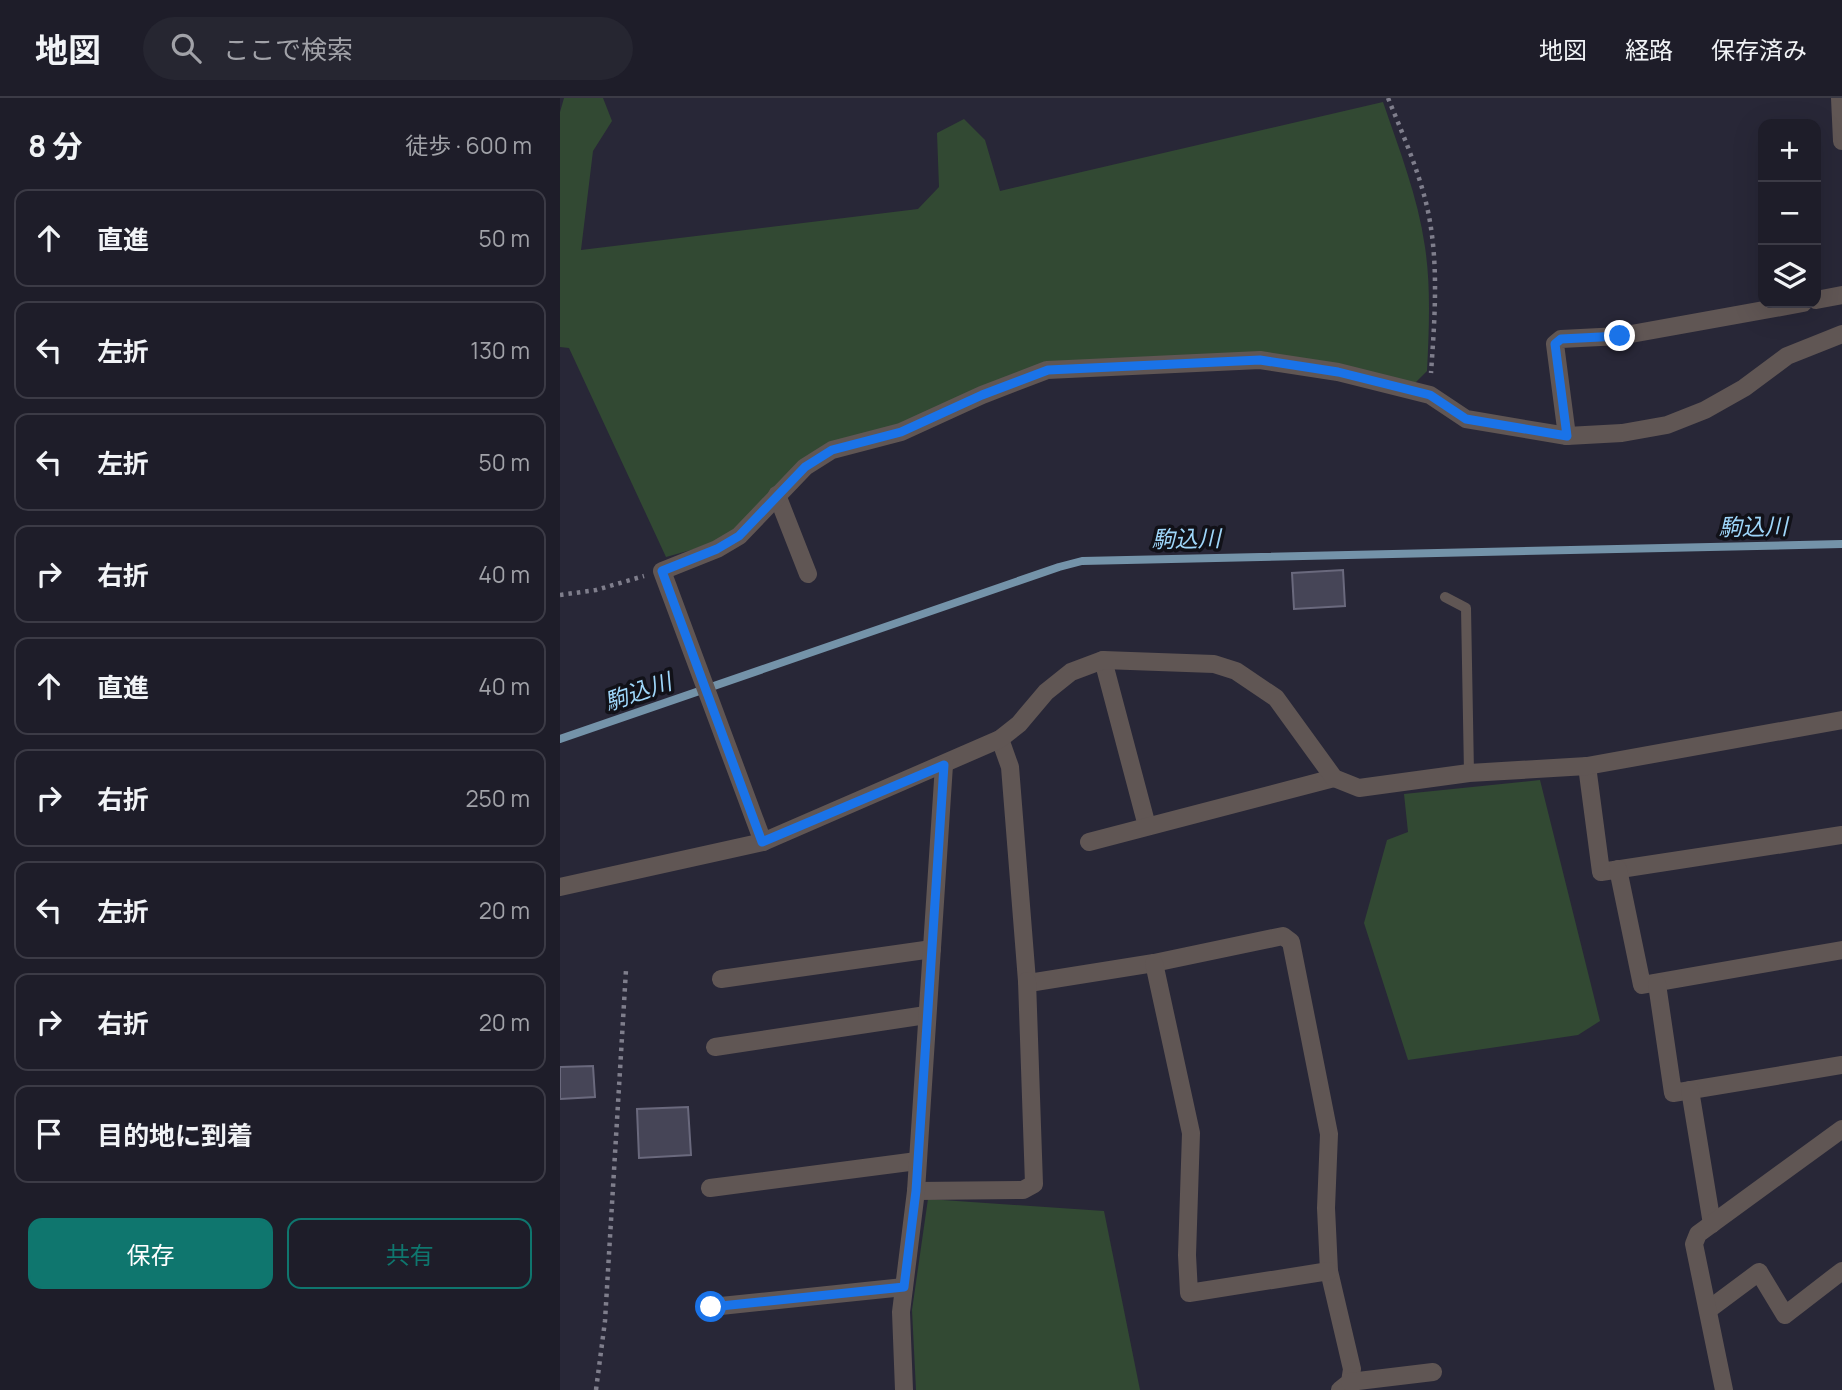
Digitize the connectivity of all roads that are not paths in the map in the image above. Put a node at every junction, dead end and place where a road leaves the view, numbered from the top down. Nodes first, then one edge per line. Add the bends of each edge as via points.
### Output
1 (1840, 98) edge
2 (1842, 141) edge
3 (1842, 296) edge
4 (1821, 299) edge
5 (1774, 308) edge
6 (1842, 334) edge
7 (1567, 436) junction
8 (777, 495) junction
9 (808, 573) dead end
10 (1445, 597) dead end
11 (1103, 660) junction
12 (1842, 720) edge
13 (1000, 738) junction
14 (944, 765) junction
15 (1587, 766) junction
16 (1469, 773) junction
17 (1334, 778) junction
18 (1147, 827) junction
19 (1842, 835) edge
20 (762, 842) junction
21 (1088, 842) dead end
22 (1618, 869) junction
23 (560, 887) edge
24 (932, 948) junction
25 (1842, 950) edge
26 (1154, 963) junction
27 (721, 979) dead end
28 (1027, 981) junction
29 (1657, 984) junction
30 (926, 1016) junction
31 (715, 1047) dead end
32 (1842, 1065) edge
33 (1690, 1090) junction
34 (1842, 1129) edge
35 (917, 1161) junction
36 (710, 1188) dead end
37 (916, 1191) junction
38 (1712, 1224) junction
39 (1329, 1271) junction
40 (1842, 1271) edge
41 (904, 1287) junction
42 (711, 1307) dead end
43 (1708, 1310) junction
44 (1433, 1372) dead end
45 (1345, 1386) edge
46 (904, 1390) edge
47 (1724, 1390) edge

1 - 2 street
3 - 4 street
5 - 7 street via 1620,336 1561,339 1555,344
6 - 7 street via 1787,356 1744,388 1667,425
7 - 8 street via 1466,419 1430,395 1338,372 1260,360 1048,370 901,432 832,450 805,467
8 - 9 street
8 - 20 street via 739,536 662,571
10 - 16 lane via 1466,608
11 - 13 street via 1071,672
11 - 17 street via 1214,664 1236,671 1276,698
11 - 18 street
12 - 15 street
13 - 14 street
13 - 28 street via 1010,767
14 - 20 street
14 - 24 street
15 - 16 street
15 - 22 street via 1601,872
16 - 17 street via 1360,788
17 - 18 street
18 - 21 street
19 - 22 street
20 - 23 street
22 - 29 street via 1642,985
24 - 27 street
24 - 30 street
25 - 29 street
26 - 28 street
26 - 39 street via 1283,936 1291,942 1329,1134
26 - 39 street via 1191,1133 1189,1293
28 - 37 street via 1034,1184 1023,1190
29 - 33 street via 1673,1093
30 - 31 street
30 - 35 street
32 - 33 street
33 - 38 street
34 - 38 street
35 - 36 street
35 - 37 street
37 - 41 street
38 - 43 street via 1698,1234 1694,1244
39 - 45 street via 1352,1369
40 - 43 street via 1785,1315 1759,1272
41 - 42 street
41 - 46 street
43 - 47 street
44 - 45 street

